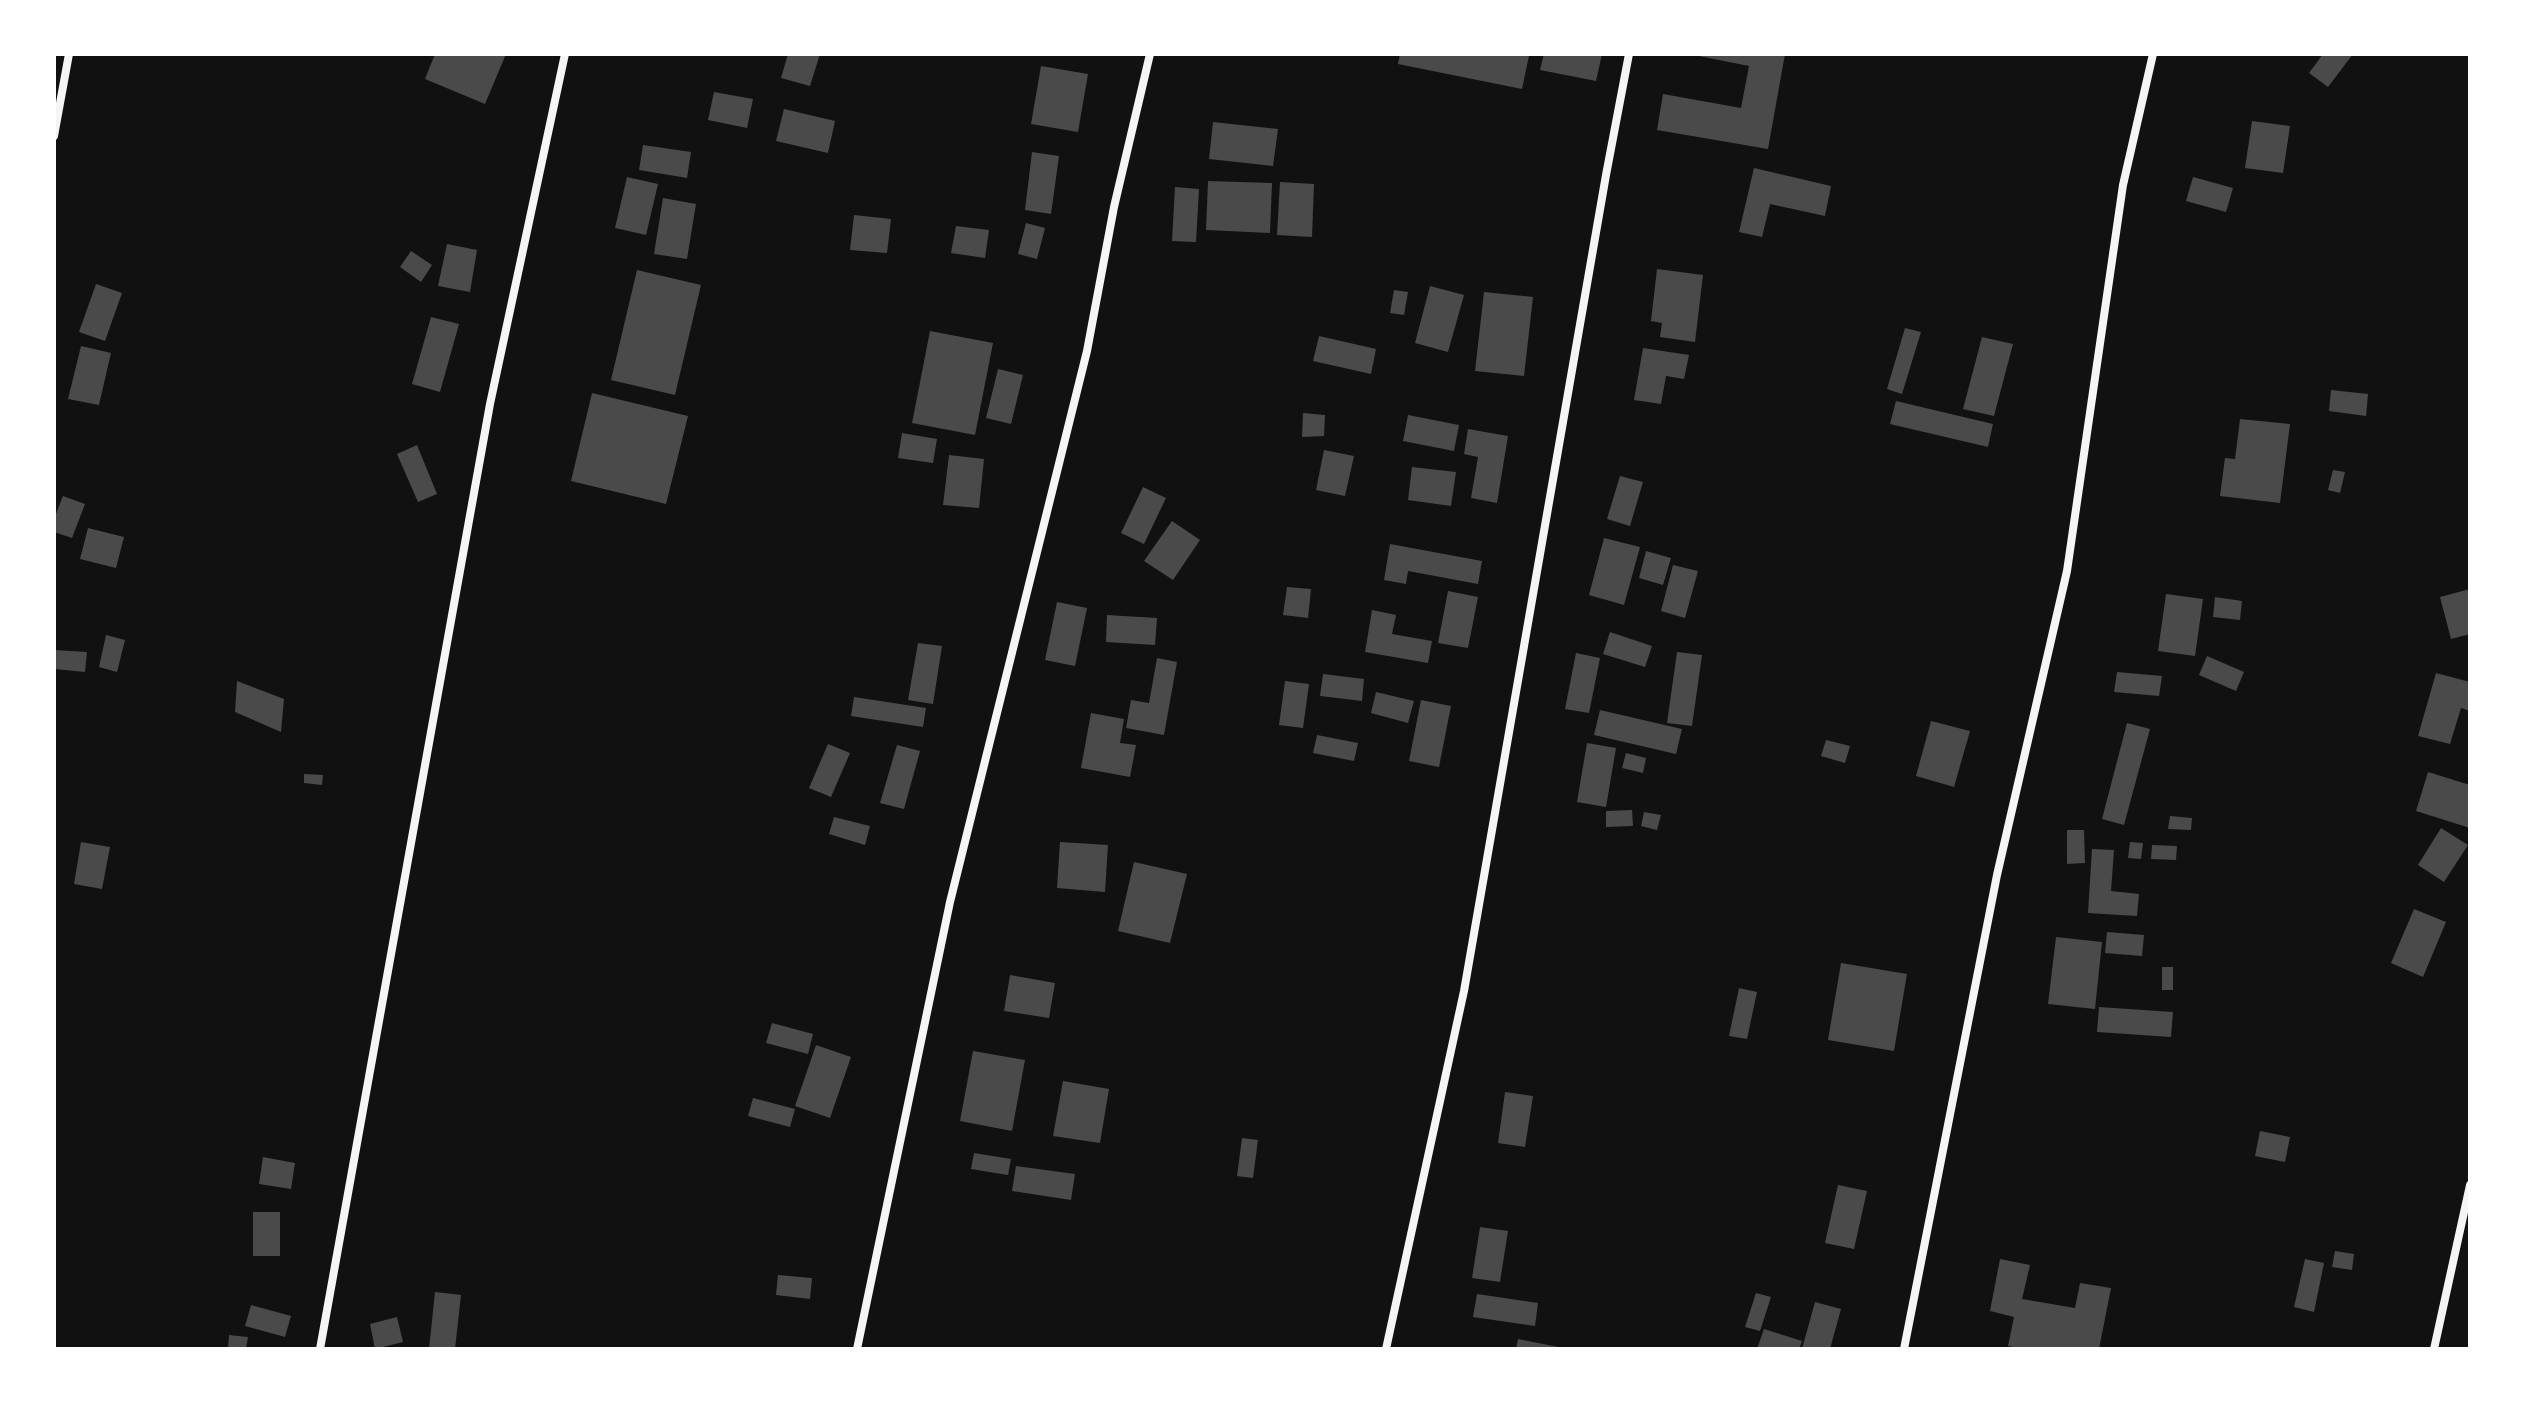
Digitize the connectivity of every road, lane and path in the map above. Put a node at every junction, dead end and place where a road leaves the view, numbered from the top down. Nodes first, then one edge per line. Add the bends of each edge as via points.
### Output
1 (69, 54) edge
2 (565, 54) edge
3 (1150, 54) edge
4 (1629, 54) edge
5 (2153, 54) edge
6 (54, 136) edge
7 (2470, 1185) edge
8 (320, 1349) edge
9 (857, 1349) edge
10 (1386, 1349) edge
11 (1904, 1349) edge
12 (2434, 1349) edge

1 - 6 street
2 - 8 street via 490,404
3 - 9 street via 1083,366 950,902
4 - 10 street via 1464,991
5 - 11 street via 2123,185 2067,571 1997,875
7 - 12 street

